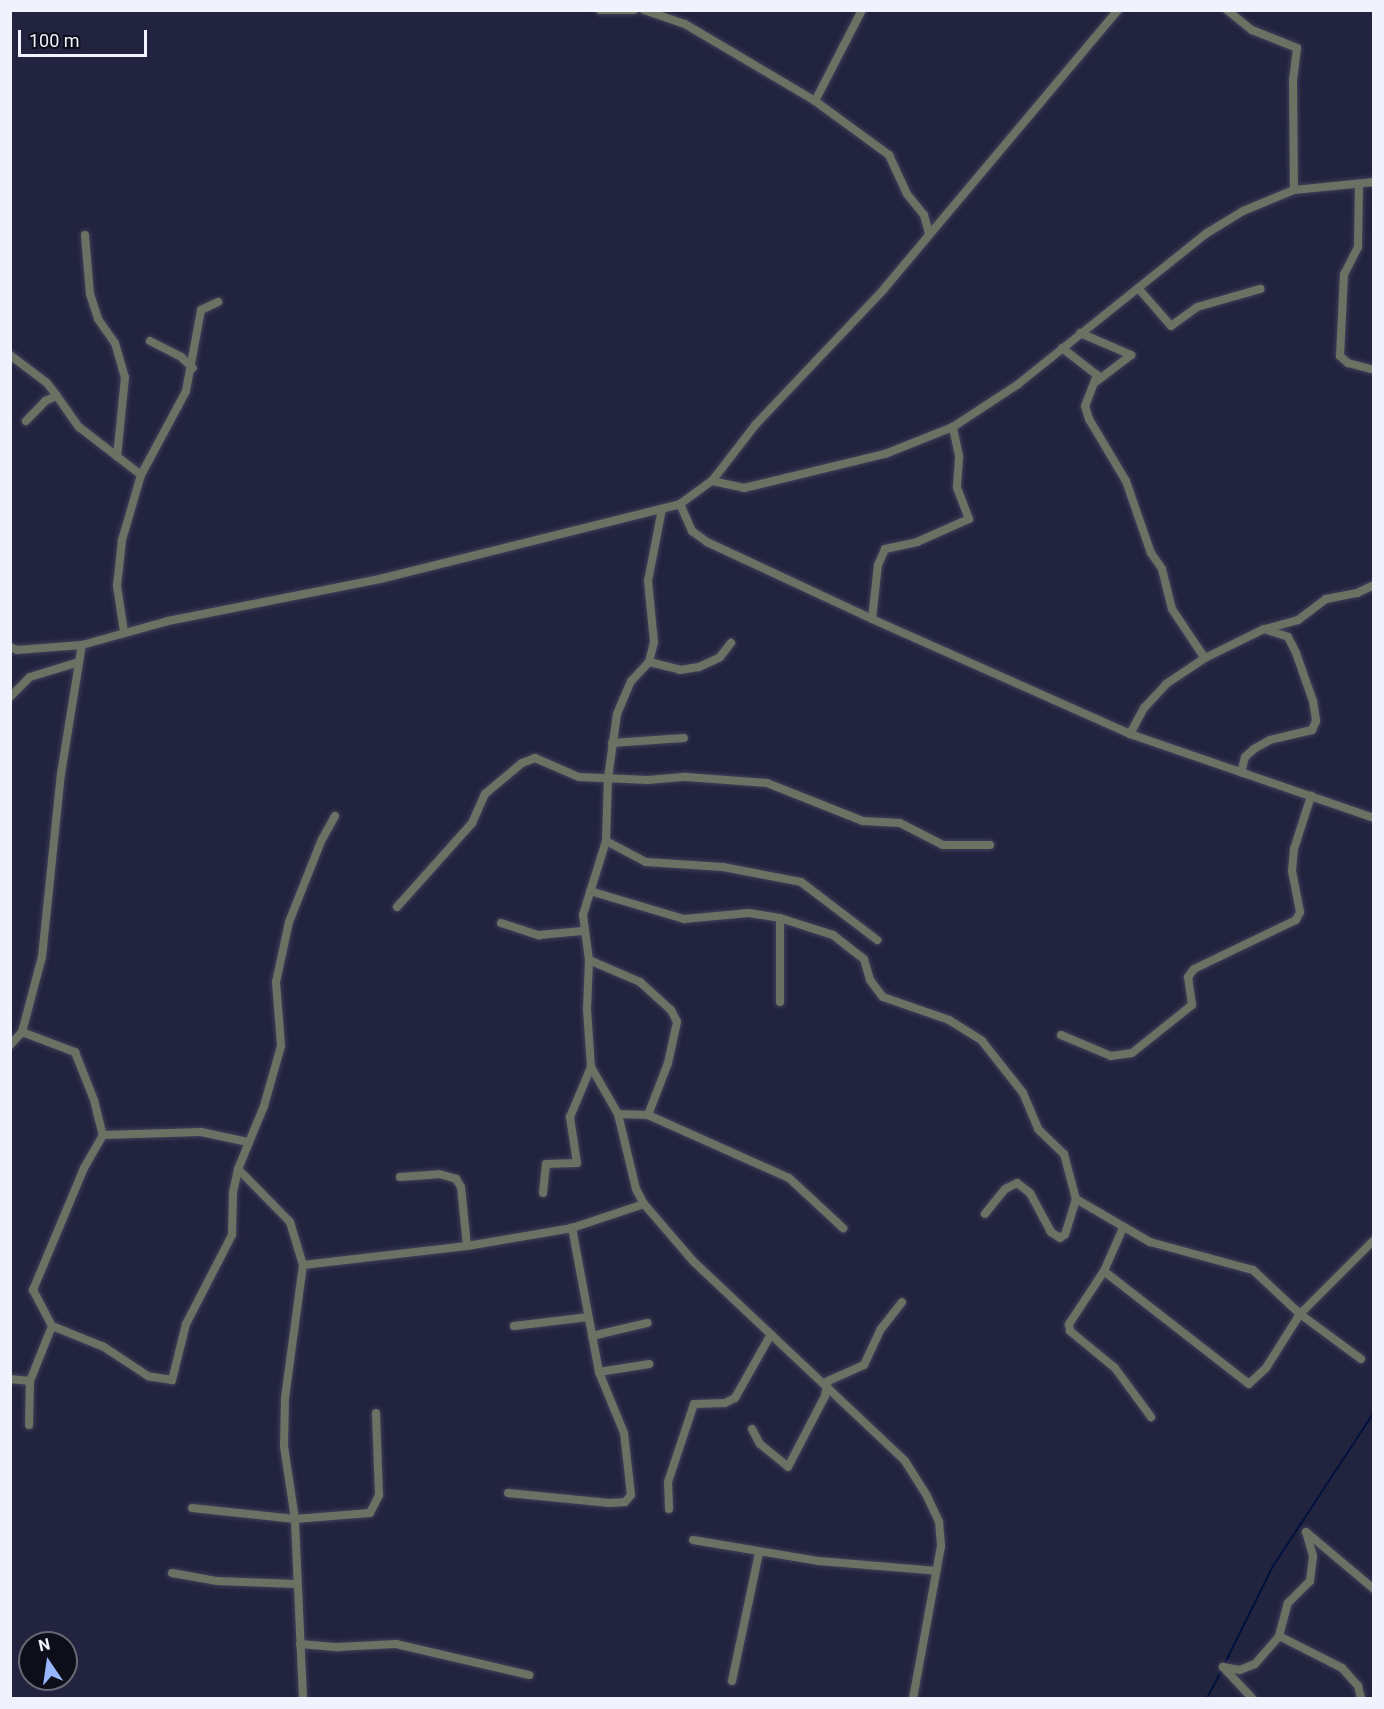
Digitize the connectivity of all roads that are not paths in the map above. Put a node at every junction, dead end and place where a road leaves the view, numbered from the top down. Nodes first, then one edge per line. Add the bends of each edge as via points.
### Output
1 (600, 10) edge
2 (634, 10) edge
3 (644, 10) edge
4 (862, 10) edge
5 (1118, 10) edge
6 (1227, 10) edge
7 (657, 12) edge
8 (815, 101) junction
9 (1374, 182) edge
10 (1359, 184) junction
11 (1294, 190) junction
12 (929, 234) junction
13 (85, 236) dead end
14 (1138, 288) junction
15 (1260, 289) dead end
16 (218, 303) dead end
17 (1080, 333) junction
18 (150, 341) dead end
19 (1062, 348) junction
20 (10, 356) edge
21 (193, 368) junction
22 (1374, 370) edge
23 (1097, 381) junction
24 (57, 396) junction
25 (26, 421) dead end
26 (953, 428) junction
27 (117, 457) junction
28 (141, 475) junction
29 (712, 481) junction
30 (680, 504) junction
31 (662, 509) junction
32 (1374, 585) edge
33 (872, 619) junction
34 (1264, 629) junction
35 (124, 632) junction
36 (732, 643) dead end
37 (82, 645) junction
38 (10, 646) edge
39 (1205, 658) junction
40 (79, 662) junction
41 (649, 662) junction
42 (10, 697) edge
43 (1130, 734) junction
44 (684, 738) dead end
45 (612, 743) junction
46 (1241, 773) junction
47 (608, 778) junction
48 (1311, 796) junction
49 (335, 816) dead end
50 (1374, 818) edge
51 (606, 841) junction
52 (990, 845) dead end
53 (590, 891) junction
54 (397, 907) dead end
55 (780, 918) junction
56 (501, 923) dead end
57 (582, 931) junction
58 (877, 940) dead end
59 (589, 960) junction
60 (780, 1002) dead end
61 (22, 1032) junction
62 (1061, 1035) dead end
63 (10, 1045) edge
64 (591, 1067) junction
65 (618, 1114) junction
66 (648, 1115) junction
67 (103, 1135) junction
68 (248, 1142) junction
69 (238, 1168) junction
70 (400, 1176) dead end
71 (543, 1193) dead end
72 (1076, 1199) junction
73 (644, 1204) junction
74 (985, 1214) dead end
75 (572, 1228) junction
76 (843, 1228) dead end
77 (1123, 1228) junction
78 (1374, 1240) edge
79 (467, 1246) junction
80 (303, 1266) junction
81 (1104, 1271) junction
82 (902, 1302) dead end
83 (1300, 1314) junction
84 (588, 1317) junction
85 (647, 1323) dead end
86 (52, 1326) junction
87 (514, 1326) dead end
88 (771, 1334) junction
89 (592, 1336) junction
90 (1361, 1359) dead end
91 (649, 1364) dead end
92 (599, 1372) junction
93 (10, 1379) edge
94 (30, 1381) junction
95 (826, 1390) junction
96 (376, 1413) dead end
97 (1151, 1417) dead end
98 (29, 1425) dead end
99 (752, 1429) dead end
100 (508, 1493) dead end
101 (192, 1508) dead end
102 (669, 1509) dead end
103 (296, 1519) junction
104 (693, 1540) dead end
105 (759, 1553) junction
106 (937, 1571) junction
107 (172, 1573) dead end
108 (297, 1584) junction
109 (1374, 1589) edge
110 (1279, 1636) junction
111 (300, 1644) junction
112 (529, 1675) dead end
113 (732, 1681) dead end
114 (303, 1698) edge
115 (913, 1698) edge
116 (1252, 1698) edge
117 (1361, 1698) edge

1 - 2 street
3 - 7 street
4 - 8 street
5 - 12 street
6 - 11 street via 1234,20 1252,30 1297,48 1293,80
7 - 8 street via 685,24
8 - 12 street via 889,155 907,194 924,215
9 - 10 street
10 - 11 street
10 - 22 street via 1358,247 1344,274 1340,356 1348,363
11 - 14 street via 1234,216
12 - 29 street via 883,290 756,424
13 - 27 street via 90,294 98,318 115,343 124,377
14 - 15 street via 1171,326 1197,307
14 - 17 street
16 - 21 street via 201,310
17 - 19 street
17 - 23 street via 1131,355
18 - 21 street
19 - 23 street via 1094,370
19 - 26 street via 1017,385
20 - 24 street via 48,383
21 - 28 street via 186,391
23 - 39 street via 1085,406 1089,419 1126,481 1150,553 1162,569 1172,609
24 - 25 street via 45,400
24 - 27 street via 79,427
26 - 29 street via 885,454 744,488
26 - 33 street via 960,462 957,487 969,519 917,542 885,549 878,565
27 - 28 street
28 - 35 street via 122,540 117,586
29 - 30 street
30 - 31 street
30 - 33 street via 692,531 707,542
31 - 35 street via 380,579
31 - 41 street via 648,581 654,642
32 - 34 street via 1326,599 1298,620
33 - 43 street
34 - 39 street
34 - 46 street via 1288,637 1313,701 1316,721 1312,730 1270,740 1254,749 1245,757
35 - 37 street
36 - 41 street via 720,657 699,667 680,670
37 - 38 street via 17,650
37 - 40 street
39 - 43 street via 1166,684 1144,708
40 - 42 street via 30,677
40 - 61 street via 61,774 42,957
41 - 45 street via 628,689 617,714
43 - 46 street
44 - 45 street
45 - 47 street
46 - 48 street
47 - 51 street
47 - 52 street via 686,777 767,783 863,821 900,823 943,845
47 - 54 street via 573,775 535,758 522,763 485,794 472,823
48 - 50 street
48 - 62 street via 1294,849 1292,871 1300,912 1296,920 1194,969 1188,977 1192,1005 1132,1053 1111,1056
49 - 68 street via 322,838 289,922 276,982 281,1046 264,1106
51 - 53 street
51 - 58 street via 646,862 723,867 801,882
53 - 55 street via 684,919 749,913
53 - 57 street
55 - 60 street
55 - 72 street via 833,935 851,947 864,959 870,980 883,997 949,1020 982,1041 1023,1093 1038,1129 1064,1154
56 - 57 street via 539,935
57 - 59 street
59 - 64 street
59 - 66 street via 640,982 671,1010 677,1022 665,1073
61 - 63 street
61 - 67 street via 75,1052
64 - 65 street
64 - 71 street via 570,1117 577,1163 546,1164
65 - 66 street
65 - 73 street via 636,1189
66 - 76 street via 789,1178
67 - 68 street via 201,1132
67 - 86 street via 80,1178 33,1290
68 - 69 street
69 - 80 street via 290,1222
69 - 86 street via 232,1235 186,1324 172,1380 148,1376 104,1347
70 - 79 street via 439,1174 456,1179 461,1187
72 - 74 street via 1065,1234 1060,1238 1051,1232 1030,1193 1017,1183 1005,1189
72 - 77 street
73 - 75 street
73 - 88 street via 693,1261
75 - 79 street
75 - 84 street
77 - 81 street
77 - 83 street via 1150,1242 1253,1270
78 - 83 street
79 - 80 street
80 - 103 street via 285,1398 284,1446
81 - 83 street via 1249,1384 1266,1368
81 - 97 street via 1069,1324 1070,1331 1115,1368
82 - 95 street via 881,1329 864,1365 828,1382
83 - 90 street
84 - 87 street
84 - 89 street
85 - 89 street
86 - 94 street
88 - 95 street
88 - 102 street via 735,1398 725,1403 694,1404 668,1482
89 - 92 street
91 - 92 street
92 - 100 street via 624,1433 629,1499 580,1502
93 - 94 street
94 - 98 street
95 - 99 street via 788,1467 760,1444
95 - 106 street via 905,1461 927,1496 939,1522
96 - 103 street via 379,1495 375,1510
101 - 103 street
103 - 108 street
104 - 105 street
105 - 106 street via 887,1569
105 - 113 street
106 - 115 street
107 - 108 street via 217,1581
108 - 111 street
109 - 110 street via 1306,1532 1313,1556 1310,1581 1288,1603
110 - 116 street via 1255,1664 1240,1670 1223,1667
110 - 117 street via 1342,1668 1358,1686
111 - 112 street via 396,1644
111 - 114 street

